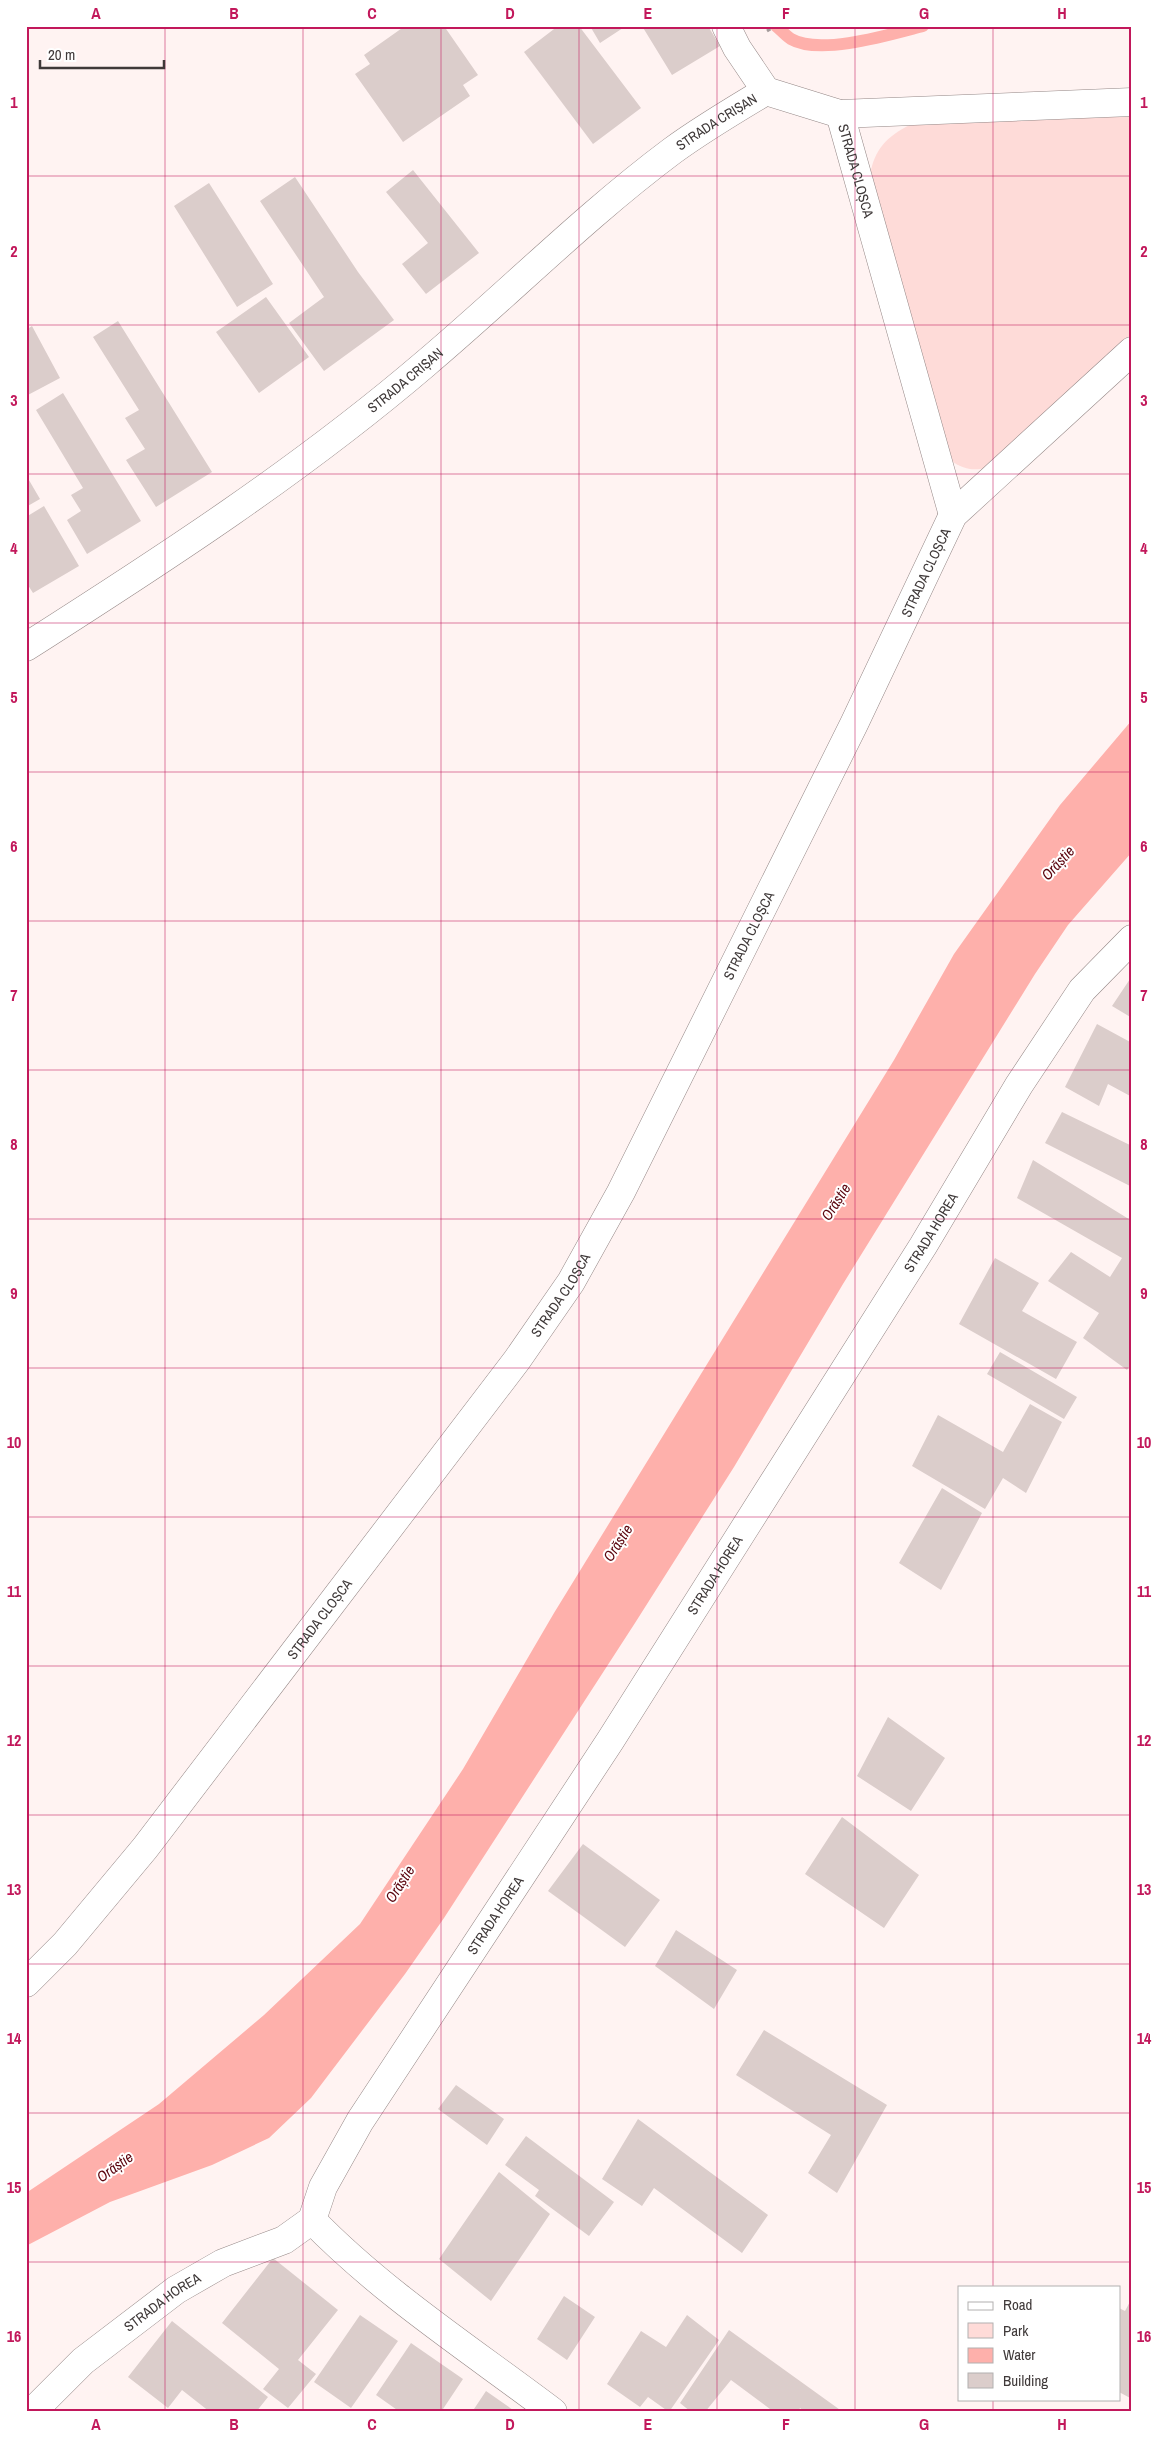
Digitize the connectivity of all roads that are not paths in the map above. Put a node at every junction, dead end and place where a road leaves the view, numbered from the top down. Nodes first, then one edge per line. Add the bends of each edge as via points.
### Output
1 (726, 26) edge
2 (766, 91) junction
3 (1132, 102) edge
4 (840, 114) junction
5 (1132, 351) edge
6 (953, 515) junction
7 (26, 647) edge
8 (1132, 938) edge
9 (26, 1983) edge
10 (312, 2220) junction
11 (32, 2412) edge
12 (553, 2412) edge

1 - 2 street, STRADA CRIȘAN
2 - 4 street, STRADA CRIȘAN
2 - 7 street, STRADA CRIȘAN via 672,151 424,365 295,468
3 - 4 street, STRADA CRIȘAN
4 - 6 street, STRADA CLOȘCA
5 - 6 street, STRADA CLOȘCA
6 - 9 street, STRADA CLOȘCA via 754,927 621,1192 571,1282 505,1375 146,1848 65,1944
8 - 10 street, STRADA HOREA via 1082,990 1019,1085 923,1246 621,1724 360,2121 323,2186
10 - 11 street, STRADA HOREA via 284,2240 223,2263 176,2290 83,2362
10 - 12 street via 368,2273

